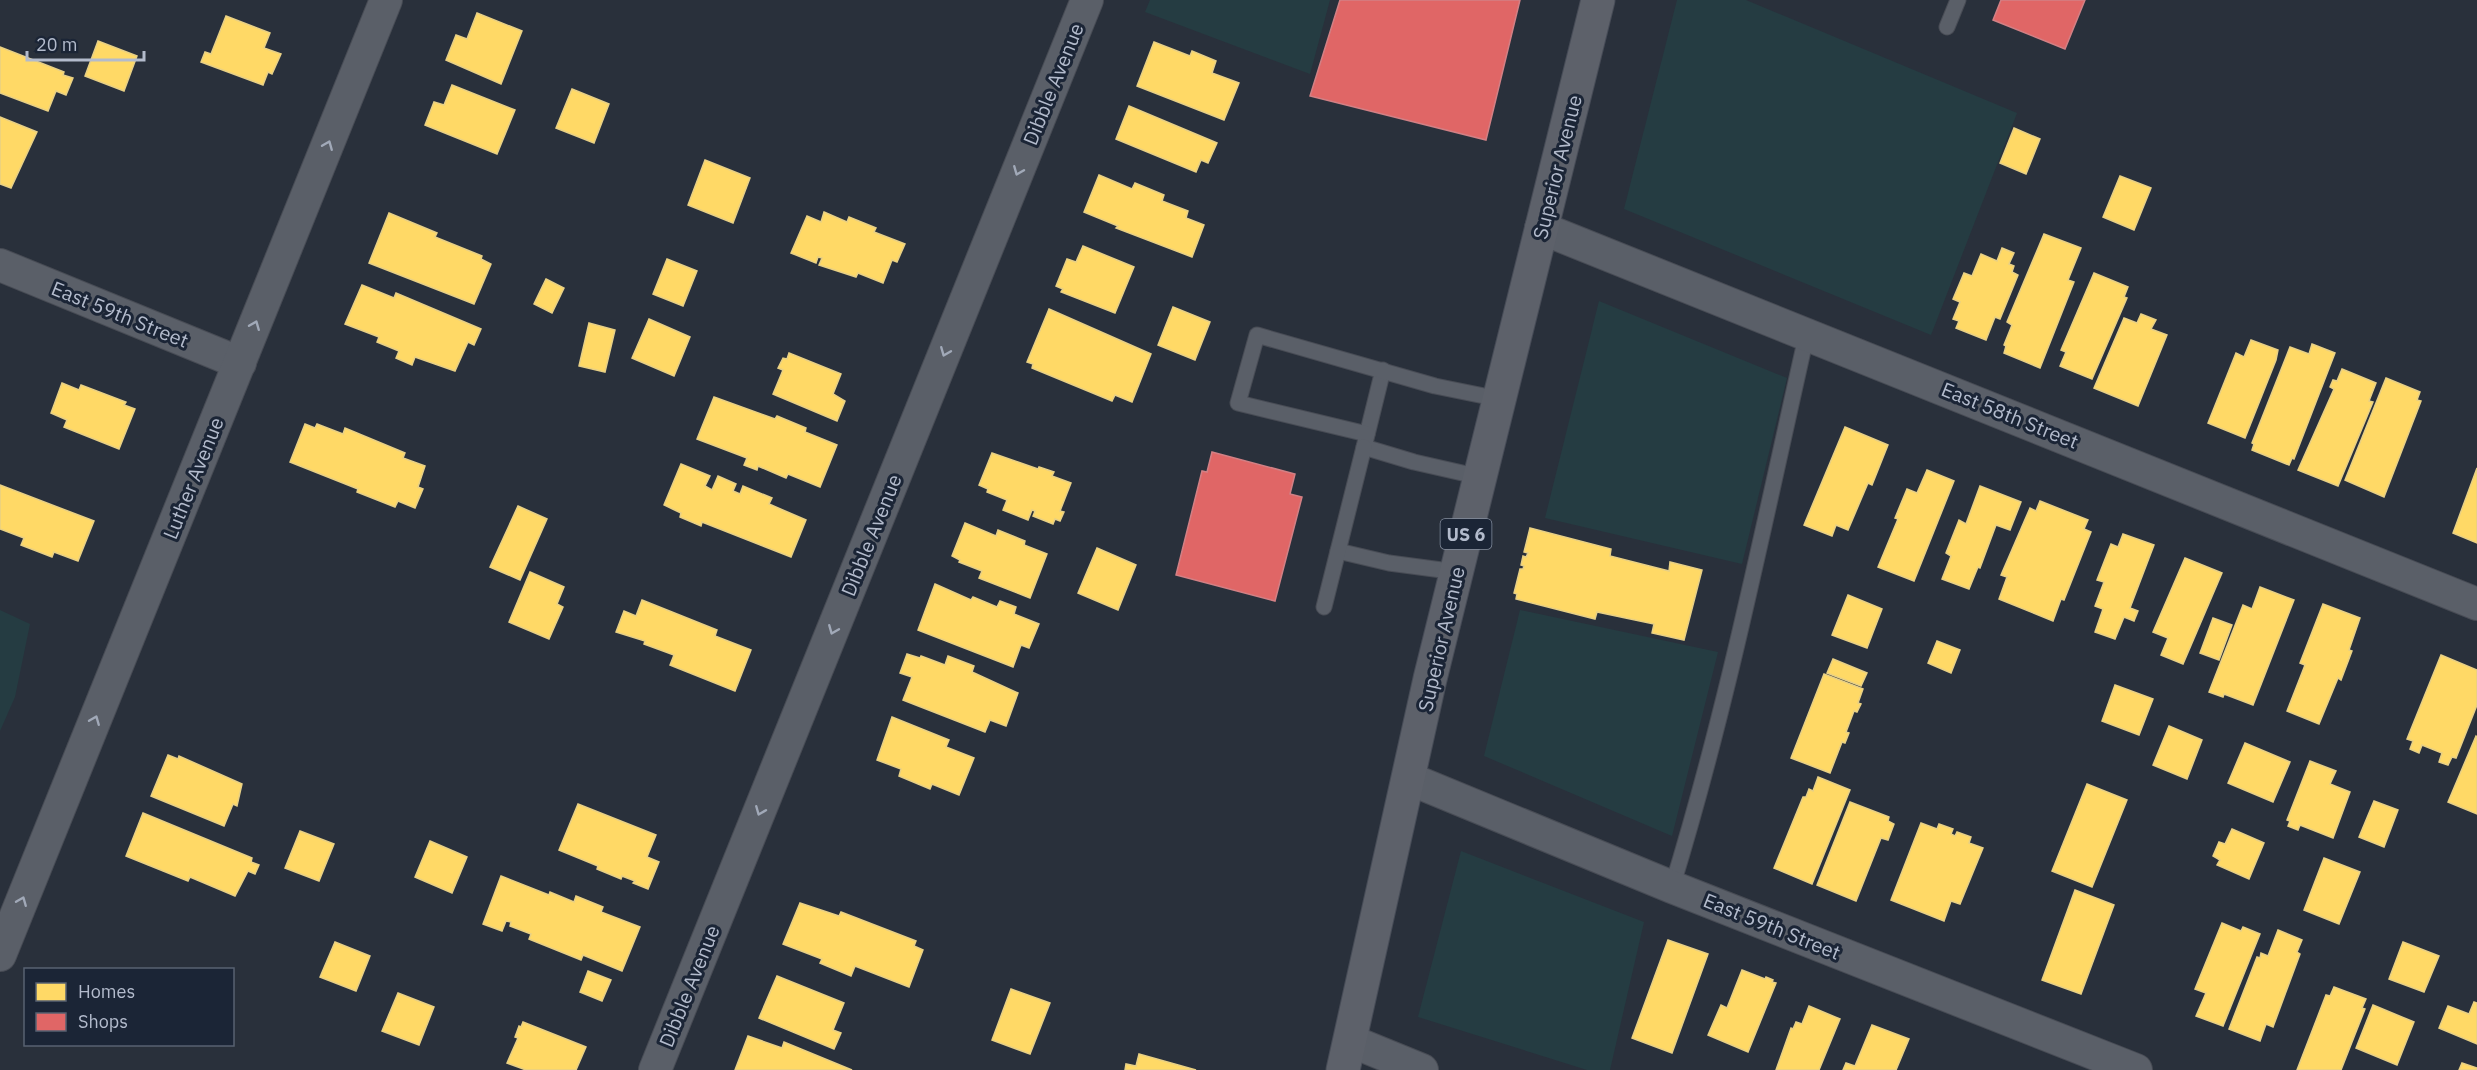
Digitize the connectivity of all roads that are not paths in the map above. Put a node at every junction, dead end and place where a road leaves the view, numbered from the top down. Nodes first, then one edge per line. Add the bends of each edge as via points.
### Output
1 (386, 0) edge
2 (1087, 0) edge
3 (1598, 0) edge
4 (1958, 0) edge
5 (1947, 27) dead end
6 (1541, 228) junction
7 (0, 265) edge
8 (1807, 333) junction
9 (240, 363) junction
10 (1383, 370) junction
11 (1499, 399) junction
12 (1366, 440) junction
13 (1480, 477) junction
14 (1338, 551) junction
15 (1457, 572) junction
16 (2477, 604) edge
17 (1324, 607) dead end
18 (1410, 779) junction
19 (1672, 887) junction
20 (0, 956) edge
21 (1347, 1056) edge
22 (655, 1070) edge
23 (1422, 1070) edge
24 (2136, 1070) edge

9 -> 1 street, Luther Avenue
2 -> 22 street, Dibble Avenue
3 - 6 main road, Superior Avenue / US 6
4 - 5 lane
6 - 8 street, East 58th Street
6 - 11 main road, Superior Avenue / US 6
7 - 9 street, East 59th Street
8 - 16 street, East 58th Street
8 - 19 lane via 1694,819
20 -> 9 street, Luther Avenue
10 - 11 lane
10 - 12 lane
10 - 12 lane via 1257,334 1238,403
11 - 13 main road, Superior Avenue / US 6
12 - 13 lane via 1414,462
12 - 14 lane
13 - 15 main road, Superior Avenue / US 6
14 - 15 lane
14 - 17 lane
15 - 18 main road, Superior Avenue / US 6
18 - 19 street, East 59th Street
18 - 21 main road, Superior Avenue / US 6
19 - 24 street, East 59th Street
21 - 23 street

